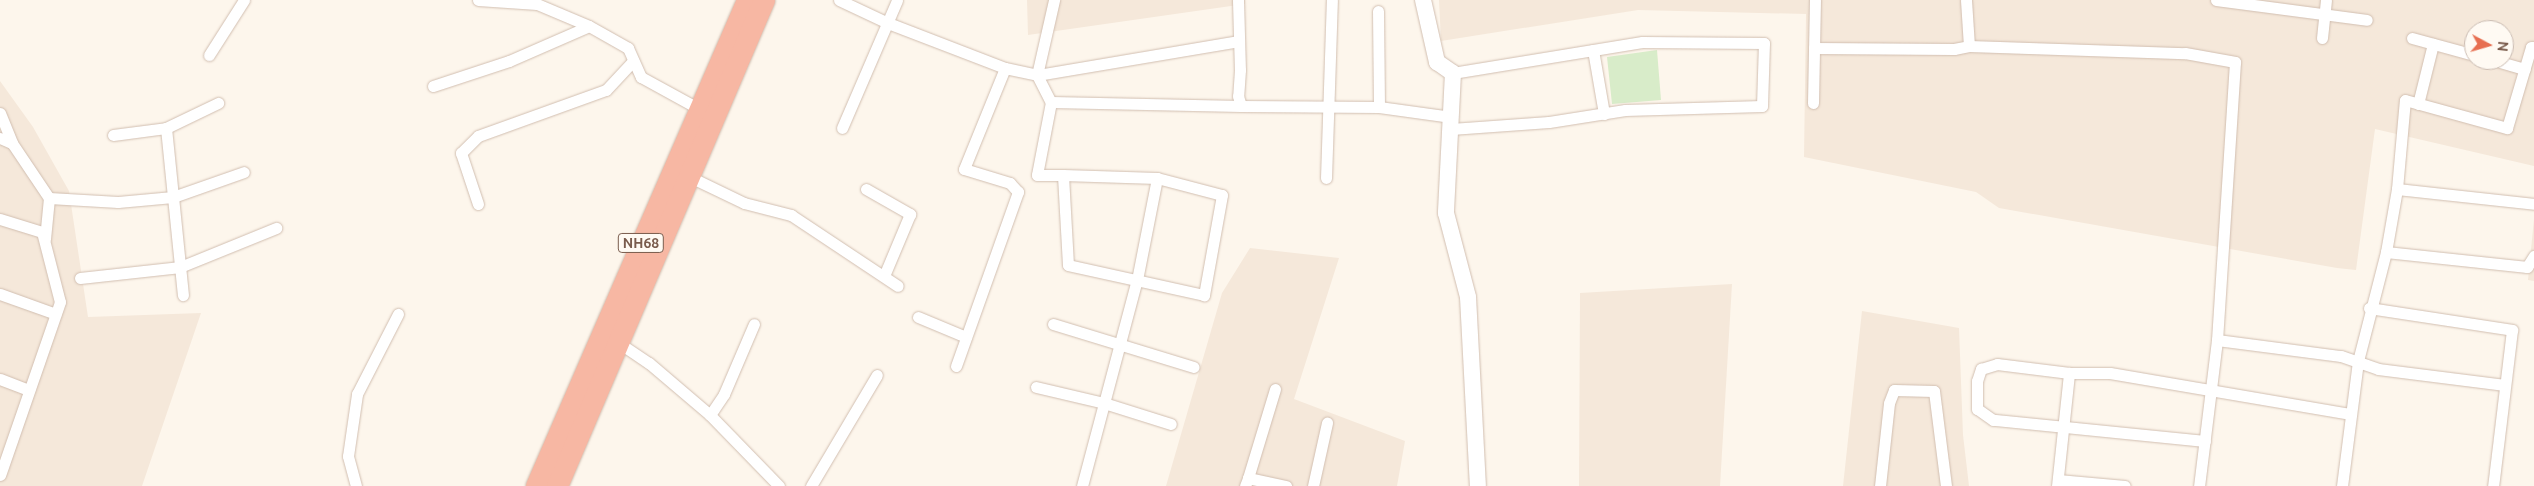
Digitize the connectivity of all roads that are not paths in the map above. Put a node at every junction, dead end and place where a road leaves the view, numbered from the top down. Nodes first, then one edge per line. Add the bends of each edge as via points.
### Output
1 (244, 0) edge
2 (478, 0) edge
3 (746, 0) edge
4 (764, 0) edge
5 (839, 0) edge
6 (897, 0) edge
7 (1054, 0) edge
8 (1238, 0) edge
9 (1332, 0) edge
10 (1423, 0) edge
11 (1815, 0) edge
12 (1966, 0) edge
13 (2216, 0) edge
14 (2326, 0) edge
15 (2266, 3) edge
16 (1378, 11) dead end
17 (2325, 13) junction
18 (2366, 20) dead end
19 (888, 23) junction
20 (589, 26) junction
21 (2322, 38) dead end
22 (2412, 38) dead end
23 (1239, 41) junction
24 (2433, 44) junction
25 (1969, 46) junction
26 (2534, 47) edge
27 (1814, 48) junction
28 (1593, 50) junction
29 (2464, 52) edge
30 (209, 55) dead end
31 (633, 61) junction
32 (2514, 66) edge
33 (1004, 68) junction
34 (2525, 69) junction
35 (1453, 73) junction
36 (1037, 75) junction
37 (433, 86) dead end
38 (1051, 102) junction
39 (218, 103) dead end
40 (1813, 103) dead end
41 (2418, 104) junction
42 (1241, 106) junction
43 (1326, 107) junction
44 (1379, 107) junction
45 (0, 113) edge
46 (707, 113) junction
47 (1604, 114) junction
48 (1451, 123) junction
49 (166, 128) junction
50 (842, 128) dead end
51 (113, 135) dead end
52 (0, 138) edge
53 (12, 143) junction
54 (244, 172) dead end
55 (1063, 175) junction
56 (688, 176) junction
57 (1157, 178) junction
58 (1326, 178) dead end
59 (866, 189) dead end
60 (2397, 189) junction
61 (173, 197) junction
62 (49, 198) junction
63 (478, 204) dead end
64 (2534, 204) edge
65 (0, 219) edge
66 (276, 228) dead end
67 (45, 242) junction
68 (2386, 252) junction
69 (2534, 256) edge
70 (180, 268) junction
71 (884, 276) junction
72 (80, 278) dead end
73 (1137, 280) junction
74 (898, 286) dead end
75 (0, 294) edge
76 (183, 296) dead end
77 (2370, 308) junction
78 (56, 314) junction
79 (398, 314) dead end
80 (918, 317) dead end
81 (754, 324) dead end
82 (1053, 324) dead end
83 (966, 337) junction
84 (2217, 340) junction
85 (619, 343) junction
86 (1120, 346) junction
87 (2358, 361) junction
88 (956, 366) dead end
89 (1194, 368) dead end
90 (2069, 373) junction
91 (877, 375) dead end
92 (0, 379) edge
93 (2505, 385) junction
94 (1036, 387) dead end
95 (1275, 389) dead end
96 (29, 390) junction
97 (2210, 390) junction
98 (1104, 403) junction
99 (2350, 414) junction
100 (710, 415) junction
101 (1327, 423) dead end
102 (1171, 424) dead end
103 (2062, 426) junction
104 (2205, 441) junction
105 (1, 467) edge
106 (1246, 482) edge
107 (2058, 483) edge
108 (356, 486) edge
109 (536, 486) edge
110 (557, 486) edge
111 (779, 486) edge
112 (811, 486) edge
113 (1082, 486) edge
114 (1286, 486) edge
115 (1313, 486) edge
116 (1478, 486) edge
117 (1880, 486) edge
118 (1946, 486) edge
119 (2125, 486) edge
120 (2199, 486) edge
121 (2342, 486) edge
122 (2494, 486) edge

1 - 30 street
2 - 20 street via 537,4
3 - 46 highway, NH68
4 - 46 highway, NH68
5 - 19 street
6 - 19 street
7 - 36 street
8 - 23 street
9 - 43 street
10 - 35 street via 1437,62
11 - 27 street
12 - 25 street
13 - 15 street
14 - 17 street
15 - 17 street
16 - 44 street
17 - 18 street
17 - 21 street
19 - 33 street
19 - 50 street
20 - 31 street via 628,48
20 - 37 street via 509,61
22 - 24 street
23 - 36 street
23 - 42 street via 1238,96
24 - 29 street
24 - 41 street
25 - 27 street via 1954,49
25 - 84 street via 2185,53 2234,62
26 - 34 street via 2531,46
27 - 40 street
28 - 35 street
28 - 47 street
28 - 47 street via 1642,42 1764,43 1762,106
31 - 46 street via 641,77
31 - 63 street via 606,90 478,136 461,153
32 - 34 street
33 - 36 street
33 - 83 street via 964,169 1010,183 1018,192
34 - 41 street via 2507,128
35 - 48 street
36 - 38 street
38 - 42 street
38 - 55 street via 1036,174
39 - 49 street
41 - 60 street via 2405,100
42 - 43 street
43 - 44 street
43 - 58 street
44 - 48 street
45 - 53 street
46 - 56 highway, NH68
46 - 109 highway, NH68
47 - 48 street via 1550,122
48 - 116 street via 1446,213 1468,297
49 - 51 street
49 - 61 street
52 - 53 street
53 - 62 street
54 - 61 street
55 - 57 street
55 - 73 street via 1068,265
56 - 71 street via 744,202 792,215 825,240
56 - 85 highway, NH68
57 - 73 street
57 - 73 street via 1222,195 1204,295
59 - 71 street via 910,214
60 - 64 street
60 - 68 street
61 - 62 street via 118,202
61 - 70 street
62 - 67 street
65 - 67 street via 42,232
66 - 70 street
67 - 78 street via 60,302
68 - 69 street via 2527,267
68 - 77 street
70 - 72 street
70 - 76 street
71 - 74 street
73 - 86 street
75 - 78 street
77 - 87 street
77 - 93 street via 2512,330
78 - 96 street
79 - 108 street via 357,394 348,456
80 - 83 street
81 - 100 street via 724,394
82 - 86 street
83 - 88 street
84 - 87 street
84 - 97 street
85 - 100 street via 649,363
85 - 110 highway, NH68
86 - 89 street
86 - 98 street
87 - 93 street via 2378,369
87 - 99 street
90 - 97 street via 2110,373
90 - 103 street
90 - 103 street via 1997,364 1981,370 1977,381 1977,409 1982,415 1993,420
91 - 112 street
92 - 96 street
93 - 122 street
94 - 98 street
95 - 106 street
96 - 105 street
97 - 99 street
97 - 104 street
98 - 102 street
98 - 113 street
99 - 121 street
100 - 111 street
101 - 115 street
103 - 104 street
103 - 107 street
104 - 120 street
106 - 114 street
107 - 119 street
117 - 118 street via 1889,403 1894,390 1934,392

